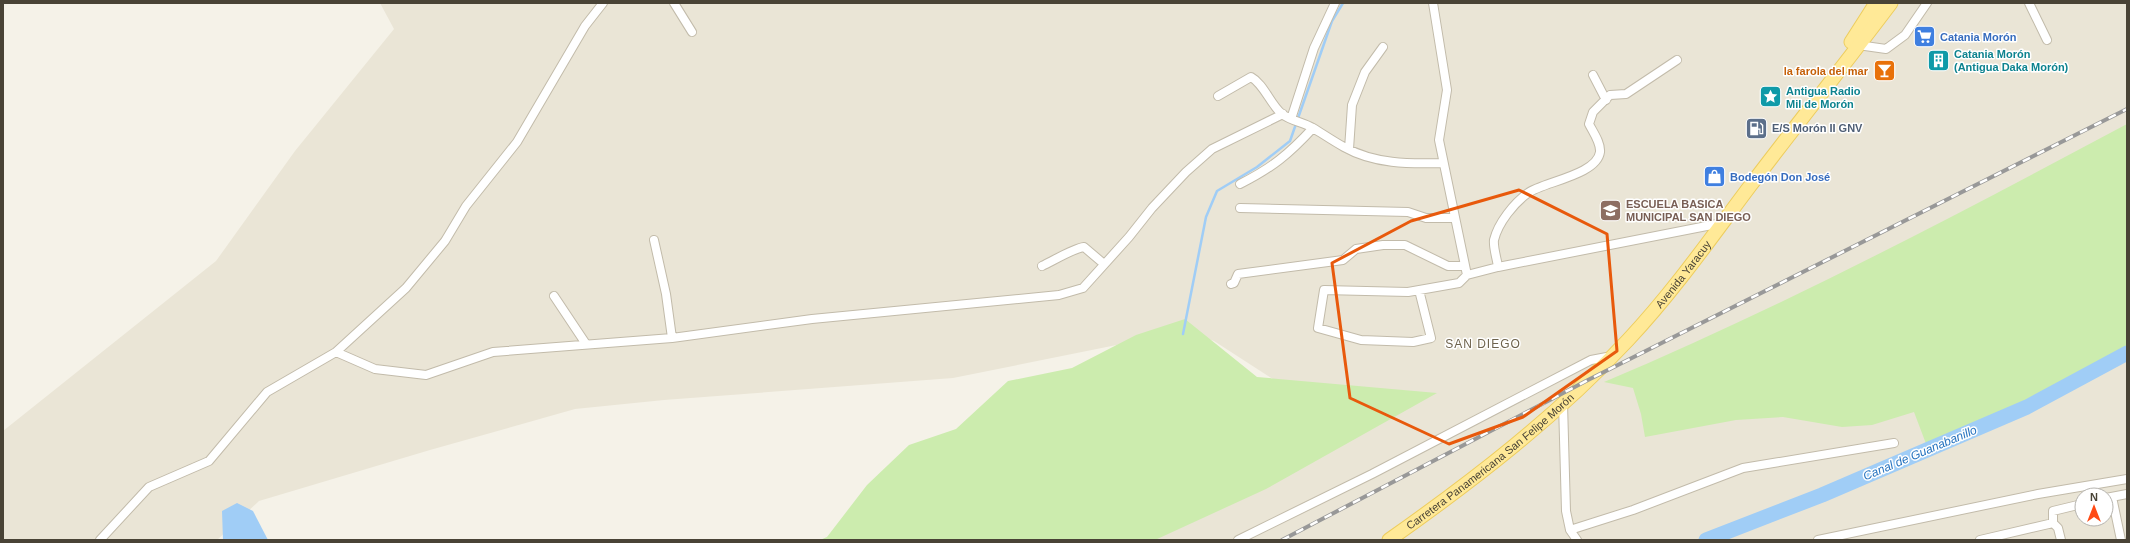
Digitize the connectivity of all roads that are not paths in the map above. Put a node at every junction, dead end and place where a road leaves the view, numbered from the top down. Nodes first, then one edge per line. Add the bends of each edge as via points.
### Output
1 (603, 3) edge
2 (674, 3) edge
3 (1335, 3) edge
4 (1432, 3) edge
5 (1876, 3) edge
6 (1891, 3) edge
7 (1927, 3) edge
8 (2028, 3) edge
9 (692, 32) dead end
10 (2047, 40) dead end
11 (1858, 45) junction
12 (1383, 47) dead end
13 (1678, 60) dead end
14 (1593, 75) dead end
15 (1218, 96) dead end
16 (1606, 100) junction
17 (1813, 103) junction
18 (1283, 114) junction
19 (1293, 119) junction
20 (1311, 127) junction
21 (1349, 149) junction
22 (1442, 163) junction
23 (1240, 184) dead end
24 (1240, 208) dead end
25 (1454, 218) junction
26 (1722, 223) junction
27 (654, 240) dead end
28 (1104, 264) junction
29 (1042, 266) dead end
30 (1465, 266) junction
31 (1498, 267) junction
32 (1467, 275) junction
33 (1232, 284) dead end
34 (1419, 290) junction
35 (554, 296) dead end
36 (672, 338) junction
37 (586, 344) junction
38 (336, 352) junction
39 (1612, 356) junction
40 (1588, 380) joint
41 (1563, 403) junction
42 (1894, 443) dead end
43 (2127, 479) edge
44 (2127, 494) edge
45 (2114, 497) edge
46 (2074, 506) edge
47 (2114, 516) edge
48 (2053, 523) junction
49 (1570, 530) junction
50 (100, 540) edge
51 (1238, 540) edge
52 (1389, 540) edge
53 (1577, 540) edge
54 (1818, 540) edge
55 (1980, 540) edge
56 (2061, 540) edge
57 (2121, 540) edge

1 - 38 street via 585,26 517,142 466,206 446,241 406,288
2 - 9 street
3 - 19 street via 1314,48
4 - 22 street via 1446,90 1439,140
5 - 17 main road
6 - 11 main road
7 - 11 street via 1905,35 1886,50
8 - 10 street
11 - 17 main road
12 - 21 street via 1365,72 1352,105
13 - 16 street via 1626,94 1610,95
14 - 16 street
15 - 18 street via 1251,77
16 - 31 street via 1593,112 1589,124 1600,145 1600,154 1589,167 1529,192 1510,210 1494,240
17 - 26 main road, Avenida Yaracuy
18 - 19 street
18 - 28 street via 1212,149 1152,208
19 - 20 street
20 - 21 street
20 - 23 street via 1291,152 1262,173
21 - 22 street via 1374,159 1411,164
22 - 25 street
24 - 25 street via 1408,212 1426,218
25 - 30 street
26 - 31 street
26 - 39 main road, Avenida Yaracuy via 1673,287
27 - 36 street via 666,294
28 - 29 street via 1084,247
28 - 36 street via 1083,288 1059,295 812,318
30 - 32 street
30 - 33 street via 1448,266 1405,245 1383,245 1356,249 1343,260 1238,274
31 - 32 street
32 - 34 street via 1459,283
34 - 34 street via 1324,290 1318,328 1361,340 1413,342 1431,338
35 - 37 street
36 - 37 street
37 - 38 street via 493,352 426,375 375,369
38 - 50 street via 267,392 209,461 149,487
39 - 40 main road, Avenida Yaracuy
39 - 51 street via 1591,360 1372,474
40 - 41 main road, Carretera Panamericana San Felipe Morón
41 - 49 street via 1566,511
41 - 52 main road, Carretera Panamericana San Felipe Morón via 1527,436 1439,505
42 - 49 street via 1742,468 1633,510
43 - 54 street via 2038,494
44 - 45 street
46 - 48 street via 2053,510
47 - 57 street
48 - 55 street
48 - 56 street via 2058,528
49 - 53 street

